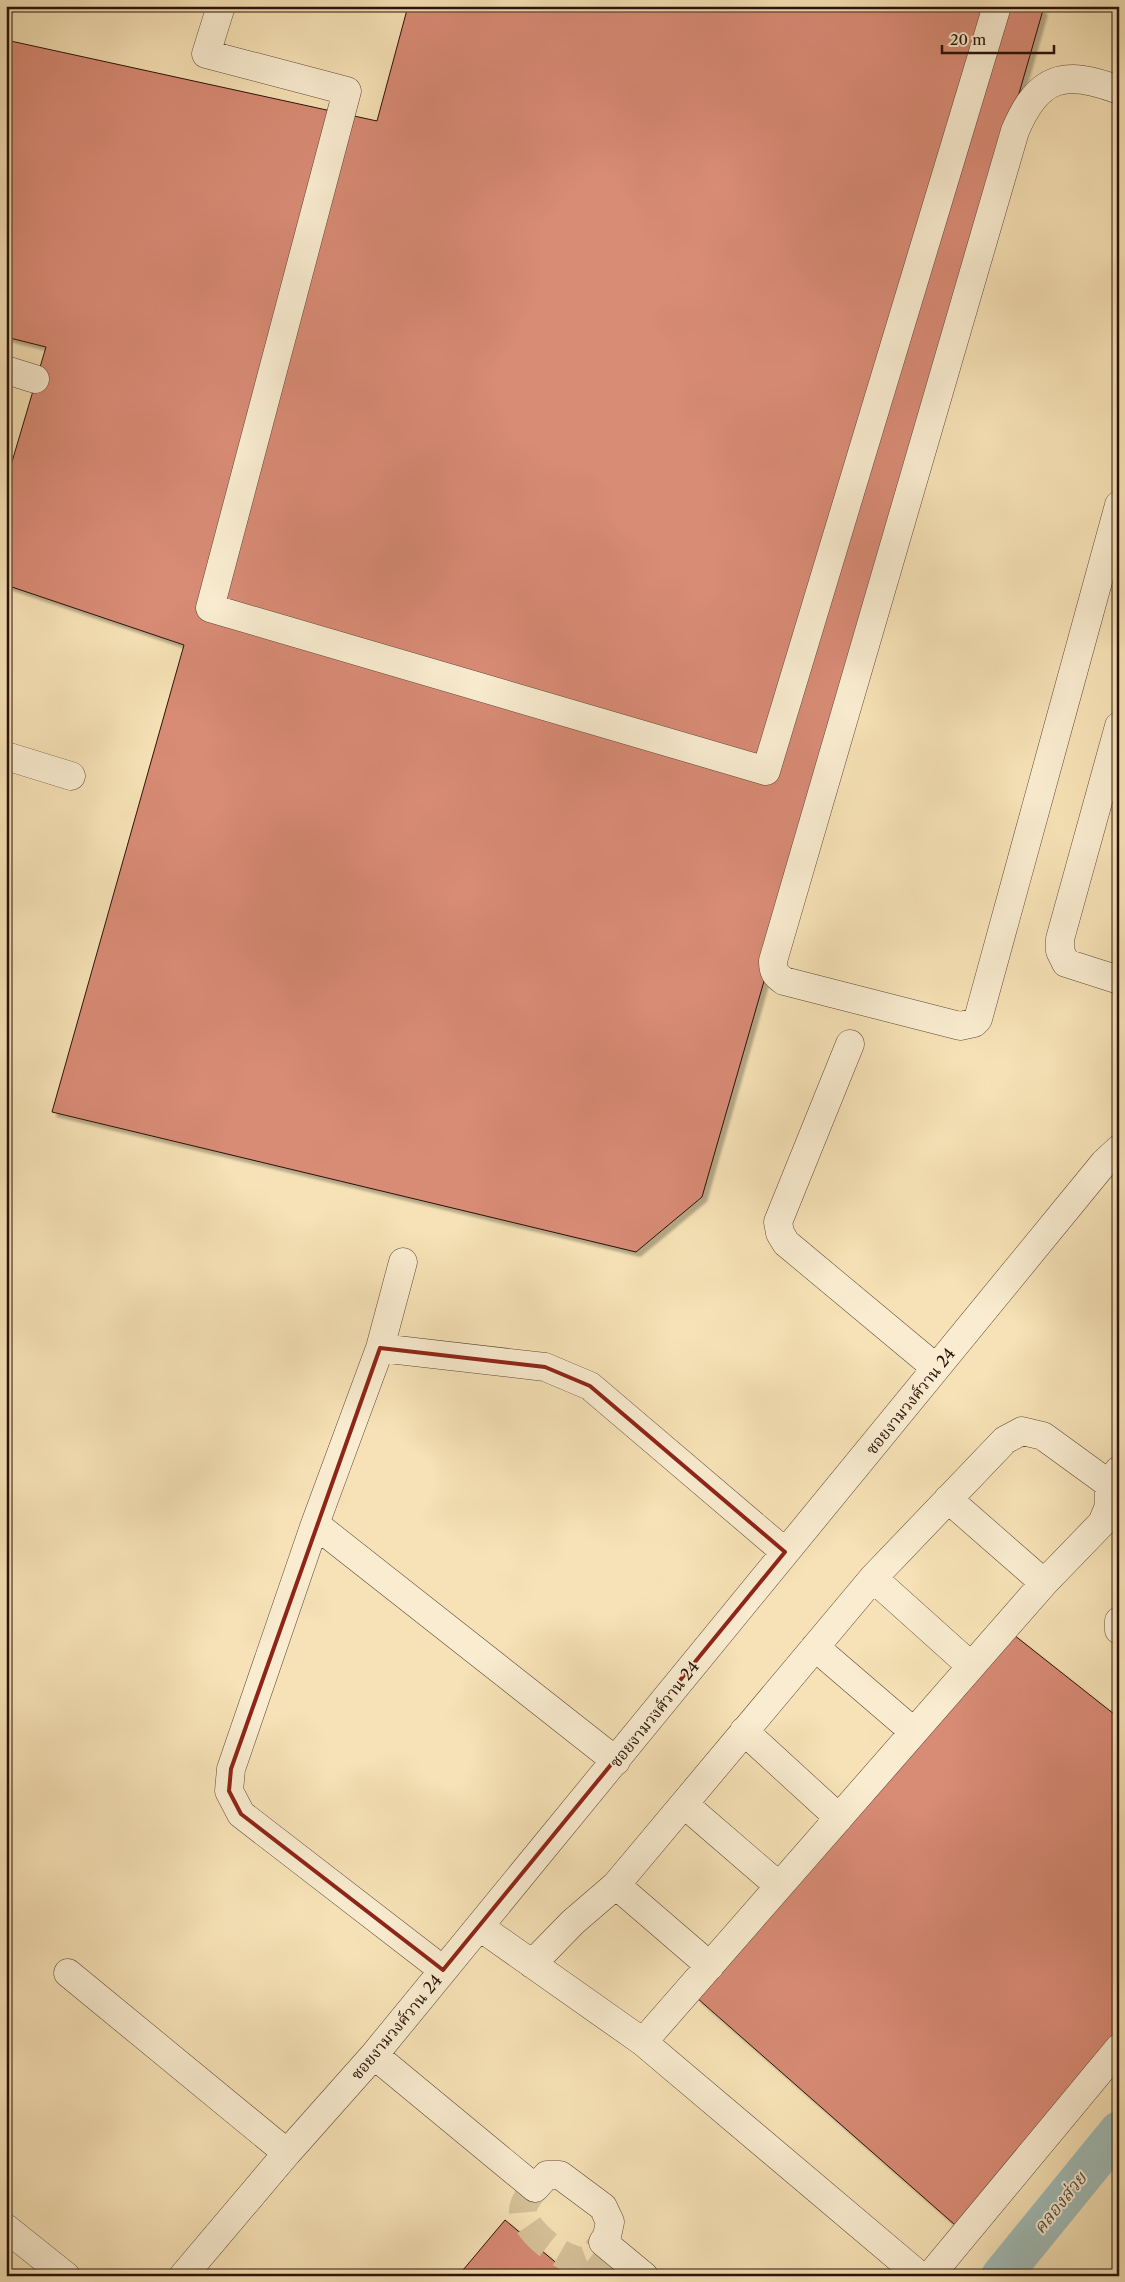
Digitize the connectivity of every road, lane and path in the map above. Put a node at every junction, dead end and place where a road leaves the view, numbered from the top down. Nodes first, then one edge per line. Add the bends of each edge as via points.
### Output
1 (221, 6) edge
2 (997, 6) edge
3 (1119, 90) edge
4 (6, 370) edge
5 (35, 379) dead end
6 (1119, 505) edge
7 (1119, 726) edge
8 (6, 756) edge
9 (71, 776) dead end
10 (1119, 980) edge
11 (850, 1044) dead end
12 (1119, 1148) edge
13 (403, 1262) dead end
14 (380, 1348) junction
15 (936, 1368) junction
16 (1114, 1477) edge
17 (948, 1499) junction
18 (315, 1524) junction
19 (785, 1552) junction
20 (873, 1578) junction
21 (1044, 1583) junction
22 (1119, 1621) edge
23 (1119, 1630) edge
24 (815, 1647) junction
25 (971, 1666) junction
26 (744, 1731) junction
27 (914, 1732) junction
28 (616, 1761) junction
29 (684, 1804) junction
30 (839, 1818) junction
31 (616, 1885) junction
32 (779, 1886) junction
33 (480, 1927) junction
34 (532, 1964) junction
35 (710, 1966) junction
36 (443, 1970) junction
37 (68, 1973) dead end
38 (643, 2042) junction
39 (1118, 2050) edge
40 (374, 2055) junction
41 (287, 2153) junction
42 (6, 2228) edge
43 (66, 2276) edge
44 (183, 2276) edge
45 (644, 2276) edge
46 (920, 2276) edge
47 (930, 2276) edge

1 - 2 street via 206,54 347,91 210,608 766,771
3 - 6 street via 1081,78 1058,80 1037,92 1024,109 1015,131 773,961 776,976 784,981 960,1026 978,1019
4 - 5 street
7 - 10 street via 1060,939 1060,951 1066,963
8 - 9 street
11 - 15 street via 778,1222 780,1234 786,1243
12 - 15 street, ซอยงามวงศ์วาน 24
13 - 14 street
14 - 18 street
14 - 19 street via 545,1367 590,1386
15 - 19 street, ซอยงามวงศ์วาน 24
16 - 17 street via 1043,1436 1022,1432 1006,1440
16 - 21 street via 1102,1523
17 - 20 street
17 - 21 street
18 - 28 street
18 - 36 street via 231,1769 229,1790 241,1814
19 - 28 street, ซอยงามวงศ์วาน 24
20 - 24 street
20 - 25 street
21 - 25 street
22 - 23 street
24 - 26 street
24 - 27 street
25 - 27 street
26 - 29 street
26 - 30 street
27 - 30 street
28 - 33 street, ซอยงามวงศ์วาน 24
29 - 31 street
29 - 32 street
30 - 32 street
31 - 34 street via 573,1922
31 - 35 street
32 - 35 street
33 - 34 street
33 - 36 street, ซอยงามวงศ์วาน 24
34 - 38 street
35 - 38 street
36 - 40 street, ซอยงามวงศ์วาน 24
37 - 41 street
38 - 46 street
39 - 47 street
40 - 41 street, ซอยงามวงศ์วาน 24
40 - 45 street via 535,2188 547,2174 560,2174 603,2207 610,2222 603,2242
41 - 44 street, ซอยงามวงศ์วาน 24
42 - 43 street

